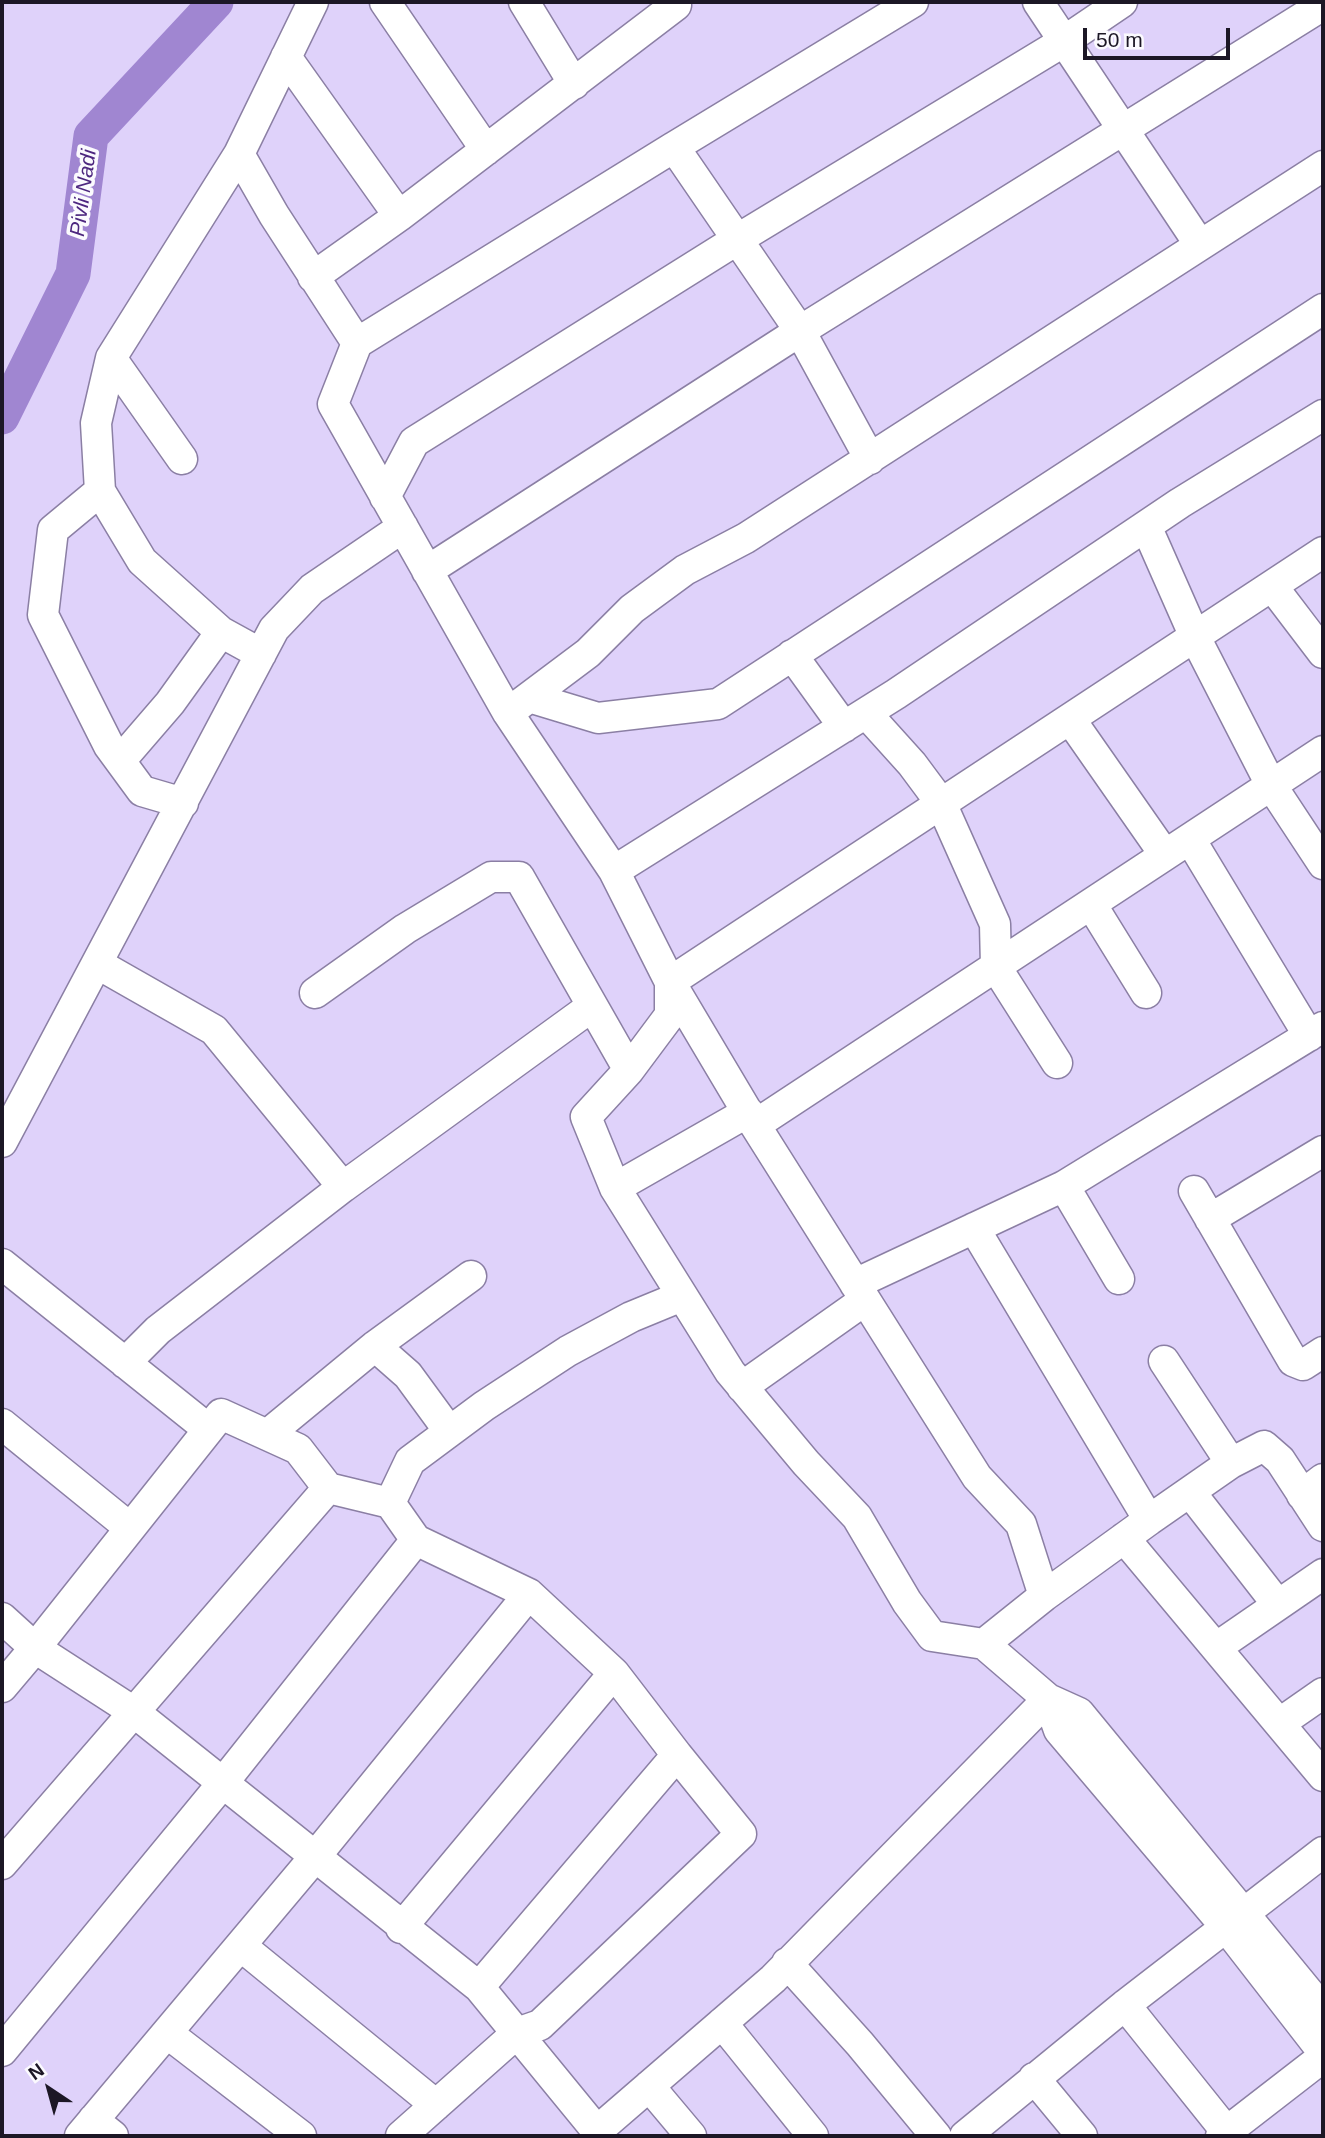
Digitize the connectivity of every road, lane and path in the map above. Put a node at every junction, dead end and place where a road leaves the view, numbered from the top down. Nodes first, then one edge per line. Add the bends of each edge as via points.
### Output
1 (313, 2) edge
2 (385, 2) edge
3 (524, 2) edge
4 (912, 2) edge
5 (1038, 2) edge
6 (1122, 2) edge
7 (677, 3) edge
8 (1323, 5) edge
9 (1063, 42) junction
10 (286, 57) junction
11 (574, 84) junction
12 (1122, 128) junction
13 (674, 147) junction
14 (486, 150) junction
15 (239, 154) junction
16 (1323, 166) edge
17 (399, 216) junction
18 (738, 239) junction
19 (1200, 245) junction
20 (313, 276) junction
21 (1323, 309) edge
22 (800, 331) junction
23 (357, 343) junction
24 (111, 358) junction
25 (1323, 415) edge
26 (870, 458) junction
27 (182, 459) dead end
28 (100, 491) junction
29 (385, 497) junction
30 (1146, 526) junction
31 (403, 527) junction
32 (1323, 552) edge
33 (427, 571) junction
34 (1272, 586) junction
35 (221, 632) junction
36 (1195, 636) junction
37 (1323, 653) edge
38 (261, 654) junction
39 (792, 655) junction
40 (520, 706) junction
41 (864, 714) junction
42 (1070, 719) junction
43 (1323, 751) edge
44 (120, 761) junction
45 (1271, 785) junction
46 (948, 799) junction
47 (183, 803) junction
48 (1189, 839) junction
49 (1165, 855) junction
50 (1323, 864) edge
51 (614, 871) junction
52 (1091, 904) junction
53 (98, 964) junction
54 (996, 967) junction
55 (670, 982) junction
56 (315, 993) dead end
57 (1146, 993) dead end
58 (591, 1007) junction
59 (1316, 1031) edge
60 (1057, 1063) dead end
61 (629, 1070) junction
62 (752, 1119) junction
63 (2, 1142) edge
64 (1323, 1150) edge
65 (1064, 1186) junction
66 (343, 1187) junction
67 (615, 1188) junction
68 (1194, 1191) dead end
69 (1210, 1219) junction
70 (974, 1228) junction
71 (2, 1264) edge
72 (471, 1276) dead end
73 (1119, 1279) dead end
74 (860, 1292) junction
75 (682, 1296) junction
76 (375, 1346) junction
77 (1323, 1352) edge
78 (1164, 1361) dead end
79 (125, 1363) junction
80 (742, 1387) junction
81 (2, 1424) edge
82 (208, 1429) junction
83 (450, 1431) junction
84 (267, 1435) junction
85 (1230, 1463) junction
86 (1312, 1487) edge
87 (328, 1488) junction
88 (1190, 1492) junction
89 (390, 1503) junction
90 (1149, 1520) junction
91 (1323, 1526) edge
92 (130, 1528) junction
93 (1124, 1538) junction
94 (416, 1540) junction
95 (1323, 1574) edge
96 (529, 1594) junction
97 (1044, 1595) junction
98 (1278, 1605) junction
99 (2, 1618) edge
100 (984, 1644) junction
101 (1217, 1647) junction
102 (35, 1648) junction
103 (614, 1673) junction
104 (2, 1687) edge
105 (1323, 1693) edge
106 (1048, 1699) junction
107 (134, 1712) junction
108 (1280, 1723) junction
109 (677, 1755) junction
110 (1323, 1776) edge
111 (222, 1784) junction
112 (1323, 1852) edge
113 (314, 1858) junction
114 (2, 1864) edge
115 (1235, 1919) junction
116 (401, 1928) junction
117 (241, 1946) junction
118 (788, 1963) junction
119 (479, 1987) junction
120 (1125, 2005) junction
121 (1323, 2010) edge
122 (722, 2023) junction
123 (167, 2033) junction
124 (517, 2034) junction
125 (2, 2051) edge
126 (1323, 2052) edge
127 (1323, 2057) edge
128 (1034, 2078) junction
129 (649, 2086) junction
130 (436, 2105) junction
131 (95, 2131) edge
132 (594, 2134) edge
133 (1226, 2135) edge
134 (301, 2136) edge
135 (401, 2136) edge
136 (691, 2136) edge
137 (813, 2136) edge
138 (936, 2136) edge
139 (965, 2136) edge
140 (1082, 2136) edge

1 - 10 street
2 - 14 street
3 - 11 street
4 - 13 street
5 - 9 street
6 - 9 street
7 - 11 street
8 - 12 street
9 - 12 street
9 - 18 street
10 - 15 street
10 - 17 street
11 - 14 street
12 - 19 street
12 - 22 street
13 - 18 street
13 - 23 street
14 - 17 street
15 - 20 street
15 - 24 street
16 - 19 street
17 - 20 street
18 - 22 street
18 - 29 street via 414,442
19 - 26 street
20 - 23 street
21 - 39 street
22 - 26 street
22 - 33 street
23 - 29 street via 333,404
24 - 27 street
24 - 28 street via 96,423
25 - 30 street
26 - 40 street via 747,538 685,570 632,609 588,653
28 - 35 street via 142,561
28 - 44 street via 54,530 43,615
29 - 31 street
30 - 36 street
30 - 41 street
31 - 33 street
31 - 38 street via 312,589 274,629
32 - 34 street
33 - 40 street
34 - 36 street
34 - 37 street
35 - 38 street
35 - 44 street via 170,703
36 - 42 street
36 - 45 street
38 - 47 street
39 - 40 street via 718,704 597,718
39 - 41 street
40 - 51 street
41 - 46 street
41 - 51 street
42 - 46 street
42 - 49 street
43 - 45 street
44 - 47 street via 142,792
45 - 48 street
45 - 50 street
46 - 54 street via 995,924
46 - 55 street
47 - 53 street
48 - 49 street
48 - 59 street
49 - 52 street
51 - 55 street
52 - 54 street
52 - 57 street
53 - 63 street
53 - 66 street via 214,1030
54 - 60 street
54 - 62 street
55 - 61 street via 670,1014
55 - 62 street
56 - 58 street via 405,929 491,877 519,877
58 - 61 street
58 - 66 street
59 - 65 street
61 - 67 street via 586,1117
62 - 67 street
62 - 74 street
64 - 69 street
65 - 70 street
65 - 73 street
66 - 79 street via 158,1330
67 - 75 street
68 - 69 street
69 - 77 street via 1293,1361 1303,1365
70 - 74 street
70 - 90 street
71 - 79 street
72 - 76 street
74 - 80 street
74 - 97 street via 977,1478 1021,1524
75 - 80 street
75 - 83 street via 568,1351
76 - 83 street via 408,1375
76 - 84 street
78 - 85 street
79 - 82 street
80 - 100 street via 857,1517 932,1636
81 - 92 street
82 - 84 street via 221,1414
82 - 92 street
83 - 89 street via 410,1461
84 - 87 street via 298,1449
85 - 86 street via 1264,1446
85 - 88 street
86 - 91 street
87 - 89 street
87 - 107 street
88 - 90 street
88 - 98 street
89 - 94 street
90 - 93 street
92 - 102 street
93 - 97 street
93 - 101 street
94 - 96 street
94 - 111 street
95 - 98 street
96 - 103 street
96 - 113 street
97 - 100 street
98 - 101 street
99 - 102 street
100 - 106 street
101 - 108 street
102 - 104 street
102 - 107 street
103 - 109 street
103 - 116 street
105 - 108 street
106 - 115 street via 1059,1730
106 - 118 street
107 - 111 street
107 - 114 street
108 - 110 street
109 - 119 street
109 - 124 street via 741,1833 540,2025
111 - 113 street
111 - 125 street
112 - 115 street
113 - 116 street
113 - 117 street
115 - 120 street
115 - 121 street
115 - 126 street
116 - 119 street
117 - 123 street
117 - 130 street
118 - 122 street
118 - 138 street
119 - 124 street
120 - 128 street
120 - 133 street
122 - 129 street
122 - 137 street
123 - 131 street
123 - 134 street
124 - 130 street
124 - 132 street
127 - 133 street
128 - 139 street
128 - 140 street
129 - 132 street
129 - 136 street
130 - 135 street

